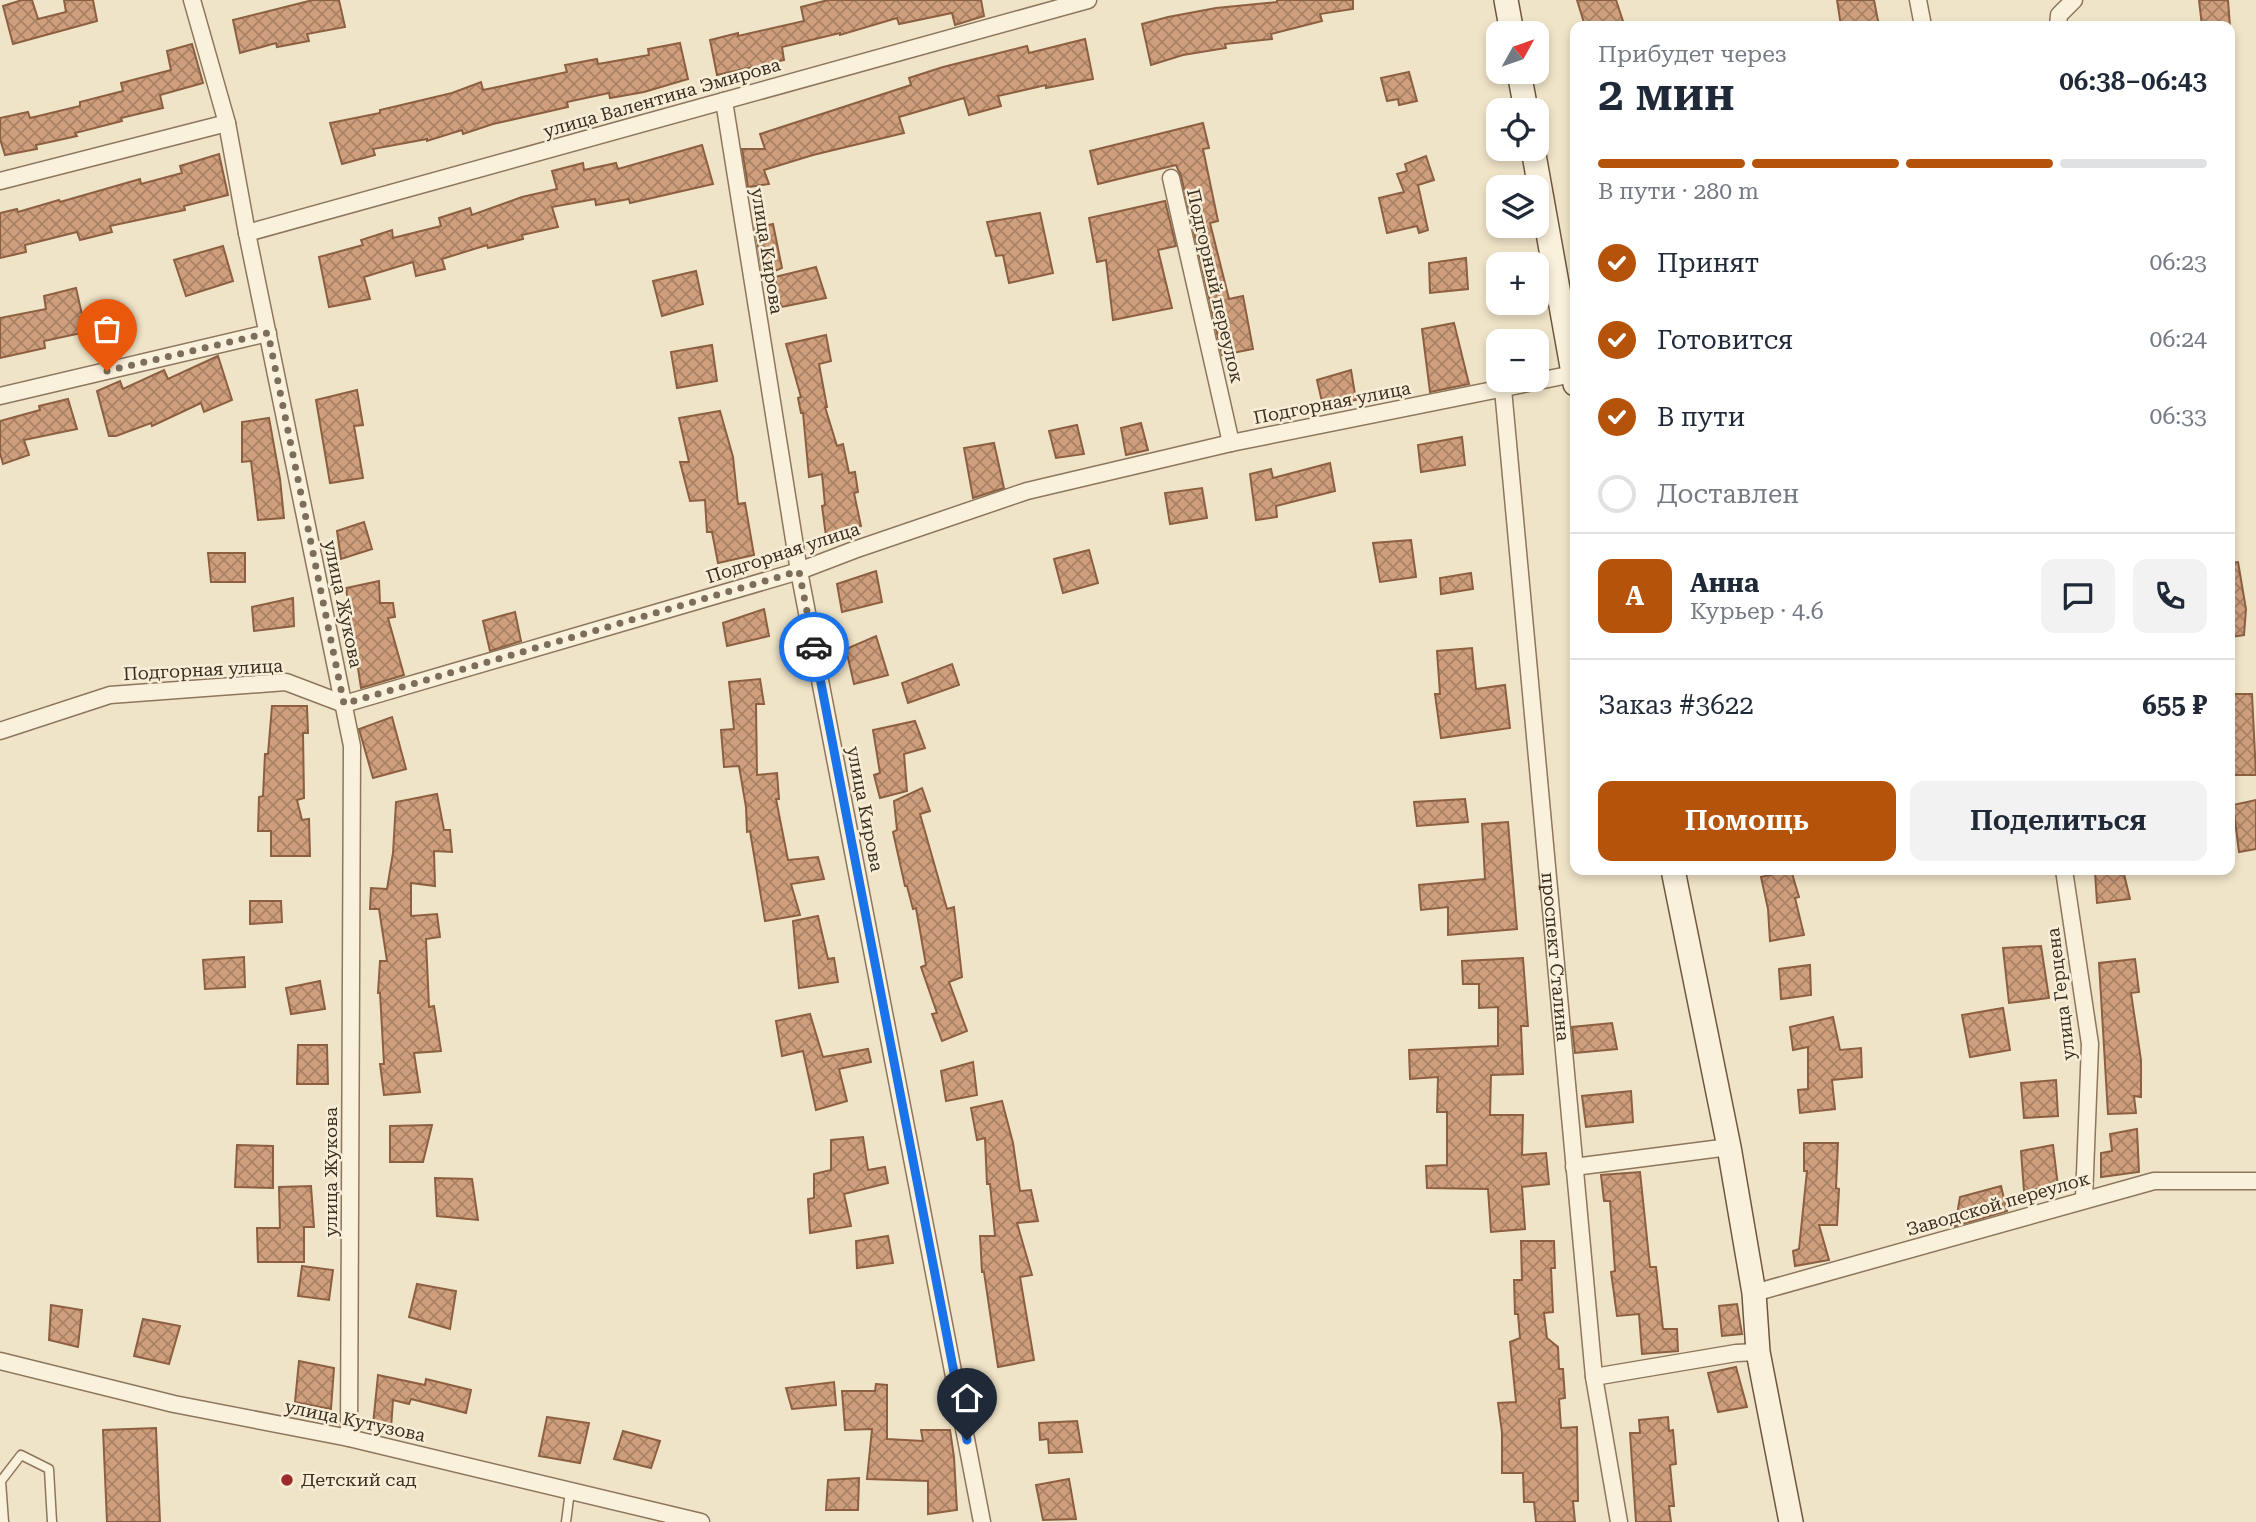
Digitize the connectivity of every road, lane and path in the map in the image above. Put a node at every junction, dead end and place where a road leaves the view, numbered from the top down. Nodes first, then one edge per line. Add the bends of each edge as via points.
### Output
1 (192, 0) edge
2 (1087, 0) edge
3 (1506, 0) edge
4 (1919, 0) edge
5 (2074, 0) edge
6 (1510, 21) edge
7 (1922, 21) edge
8 (2059, 21) edge
9 (724, 101) junction
10 (228, 123) junction
11 (1536, 161) edge
12 (1171, 178) dead end
13 (0, 181) edge
14 (247, 233) junction
15 (1568, 303) edge
16 (1570, 326) edge
17 (268, 333) junction
18 (1570, 375) edge
19 (1549, 379) edge
20 (1488, 392) edge
21 (1503, 392) edge
22 (0, 396) edge
23 (1231, 443) junction
24 (799, 571) junction
25 (344, 704) junction
26 (0, 731) edge
27 (1674, 875) edge
28 (2065, 875) edge
29 (1730, 1147) junction
30 (1574, 1167) junction
31 (2256, 1181) edge
32 (2084, 1199) junction
33 (1754, 1293) junction
34 (1758, 1352) junction
35 (0, 1361) edge
36 (1594, 1377) junction
37 (349, 1438) junction
38 (570, 1491) junction
39 (4, 1522) edge
40 (52, 1522) edge
41 (566, 1522) edge
42 (701, 1522) edge
43 (982, 1522) edge
44 (1619, 1522) edge
45 (1791, 1522) edge

1 - 10 street, улица Жукова
2 - 9 street, улица Валентина Эмирова
3 - 6 street
4 - 7 street
5 - 8 street
9 - 14 street, улица Валентина Эмирова
9 - 24 street, улица Кирова
10 - 13 street
10 - 14 street, улица Жукова
11 - 15 street
12 - 23 street, Подгорный переулок
14 - 17 street, улица Жукова
15 - 16 street
17 - 22 street
17 - 25 street, улица Жукова
18 - 19 street, Подгорная улица
20 - 23 street, Подгорная улица
21 - 30 street, проспект Сталина
23 - 24 street, Подгорная улица via 1027,491
24 - 25 street, Подгорная улица
24 - 43 street, улица Кирова
25 - 26 street, Подгорная улица via 286,682 110,695
25 - 37 street, улица Жукова via 352,746
27 - 29 street
28 - 32 street, улица Герцена via 2090,1044
29 - 30 street
29 - 33 street
30 - 36 street, проспект Сталина
31 - 32 street, Заводской переулок via 2154,1181
32 - 33 street, Заводской переулок
33 - 34 street
34 - 36 street
34 - 45 street
35 - 37 street, улица Кутузова via 174,1404
36 - 44 street, проспект Сталина
37 - 38 street, улица Кутузова
38 - 41 lane
38 - 42 street, улица Кутузова
39 - 40 lane via 1,1481 21,1455 49,1469

